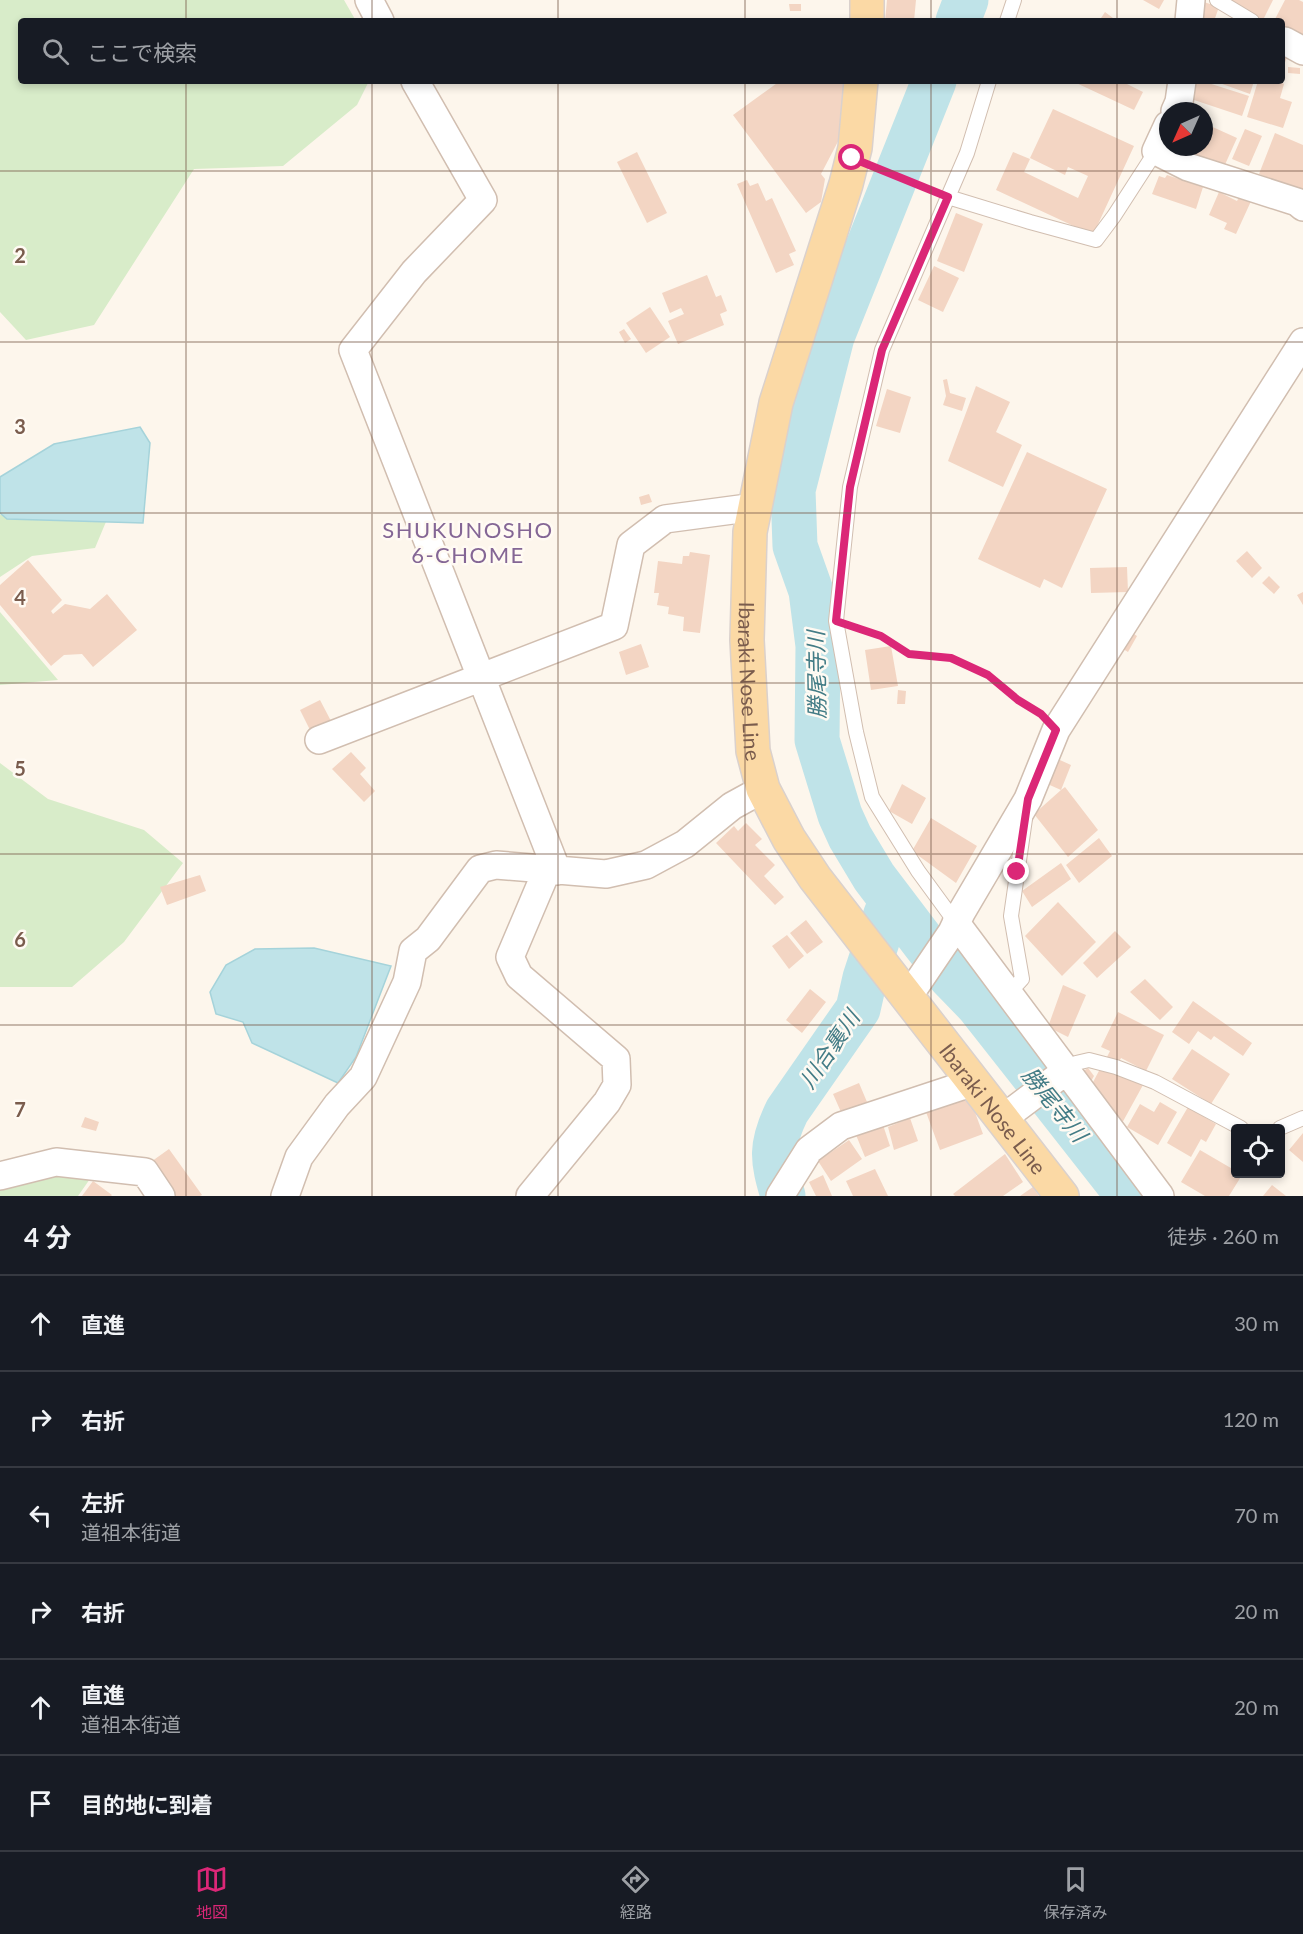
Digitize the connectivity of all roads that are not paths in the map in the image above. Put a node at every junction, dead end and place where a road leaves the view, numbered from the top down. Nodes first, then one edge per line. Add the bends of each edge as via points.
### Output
1 (369, 0) edge
2 (867, 0) edge
3 (1014, 0) edge
4 (1191, 0) edge
5 (1217, 0) edge
6 (378, 18) edge
7 (867, 18) edge
8 (1008, 18) edge
9 (1189, 18) edge
10 (1247, 18) edge
11 (417, 84) edge
12 (861, 84) edge
13 (988, 84) edge
14 (1182, 84) edge
15 (1179, 102) edge
16 (1159, 144) edge
17 (1156, 151) junction
18 (948, 197) junction
19 (1303, 207) edge
20 (1303, 342) edge
21 (755, 507) junction
22 (481, 678) junction
23 (319, 741) dead end
24 (764, 789) junction
25 (1028, 799) junction
26 (552, 871) junction
27 (954, 928) junction
28 (912, 991) junction
29 (1009, 993) junction
30 (1066, 1071) junction
31 (974, 1082) junction
32 (1303, 1118) edge
33 (1002, 1119) junction
34 (1234, 1124) edge
35 (1285, 1126) edge
36 (0, 1176) edge
37 (792, 1185) edge
38 (288, 1189) edge
39 (161, 1196) edge
40 (265, 1196) edge
41 (530, 1196) edge
42 (1062, 1196) edge
43 (1160, 1196) edge

1 - 6 street
2 - 7 main road
3 - 8 lane
4 - 9 street
5 - 10 lane
11 - 22 street via 483,200 414,272 353,350
12 - 21 main road, Ibaraki Nose Line via 846,184 776,403
13 - 18 lane via 967,153
14 - 15 street
16 - 17 street
17 - 18 lane via 1096,240
17 - 19 street via 1188,167
18 - 27 lane via 882,350 850,487 836,621 872,797
20 - 25 street via 1056,730
21 - 22 street via 665,519 631,545 614,626
21 - 24 main road, Ibaraki Nose Line via 750,532 747,640 753,751
22 - 23 street
22 - 26 street
24 - 26 street via 732,806 685,844 646,865 606,874
24 - 28 main road, Ibaraki Nose Line via 815,878 886,969
25 - 27 street
25 - 29 lane via 1011,916 1022,979
26 - 38 street via 496,865 480,869 428,939 414,951 407,982 363,1077 299,1157
26 - 41 street via 510,957 519,976 616,1059 617,1085
27 - 28 street
27 - 29 street
28 - 31 main road, Ibaraki Nose Line
29 - 30 street
30 - 33 street
30 - 34 lane via 1089,1060 1116,1068 1155,1082
30 - 43 street
31 - 33 main road, Ibaraki Nose Line
31 - 37 street via 841,1126 809,1150
32 - 35 lane
33 - 42 main road, Ibaraki Nose Line
36 - 39 street via 56,1162 145,1172
38 - 40 street

